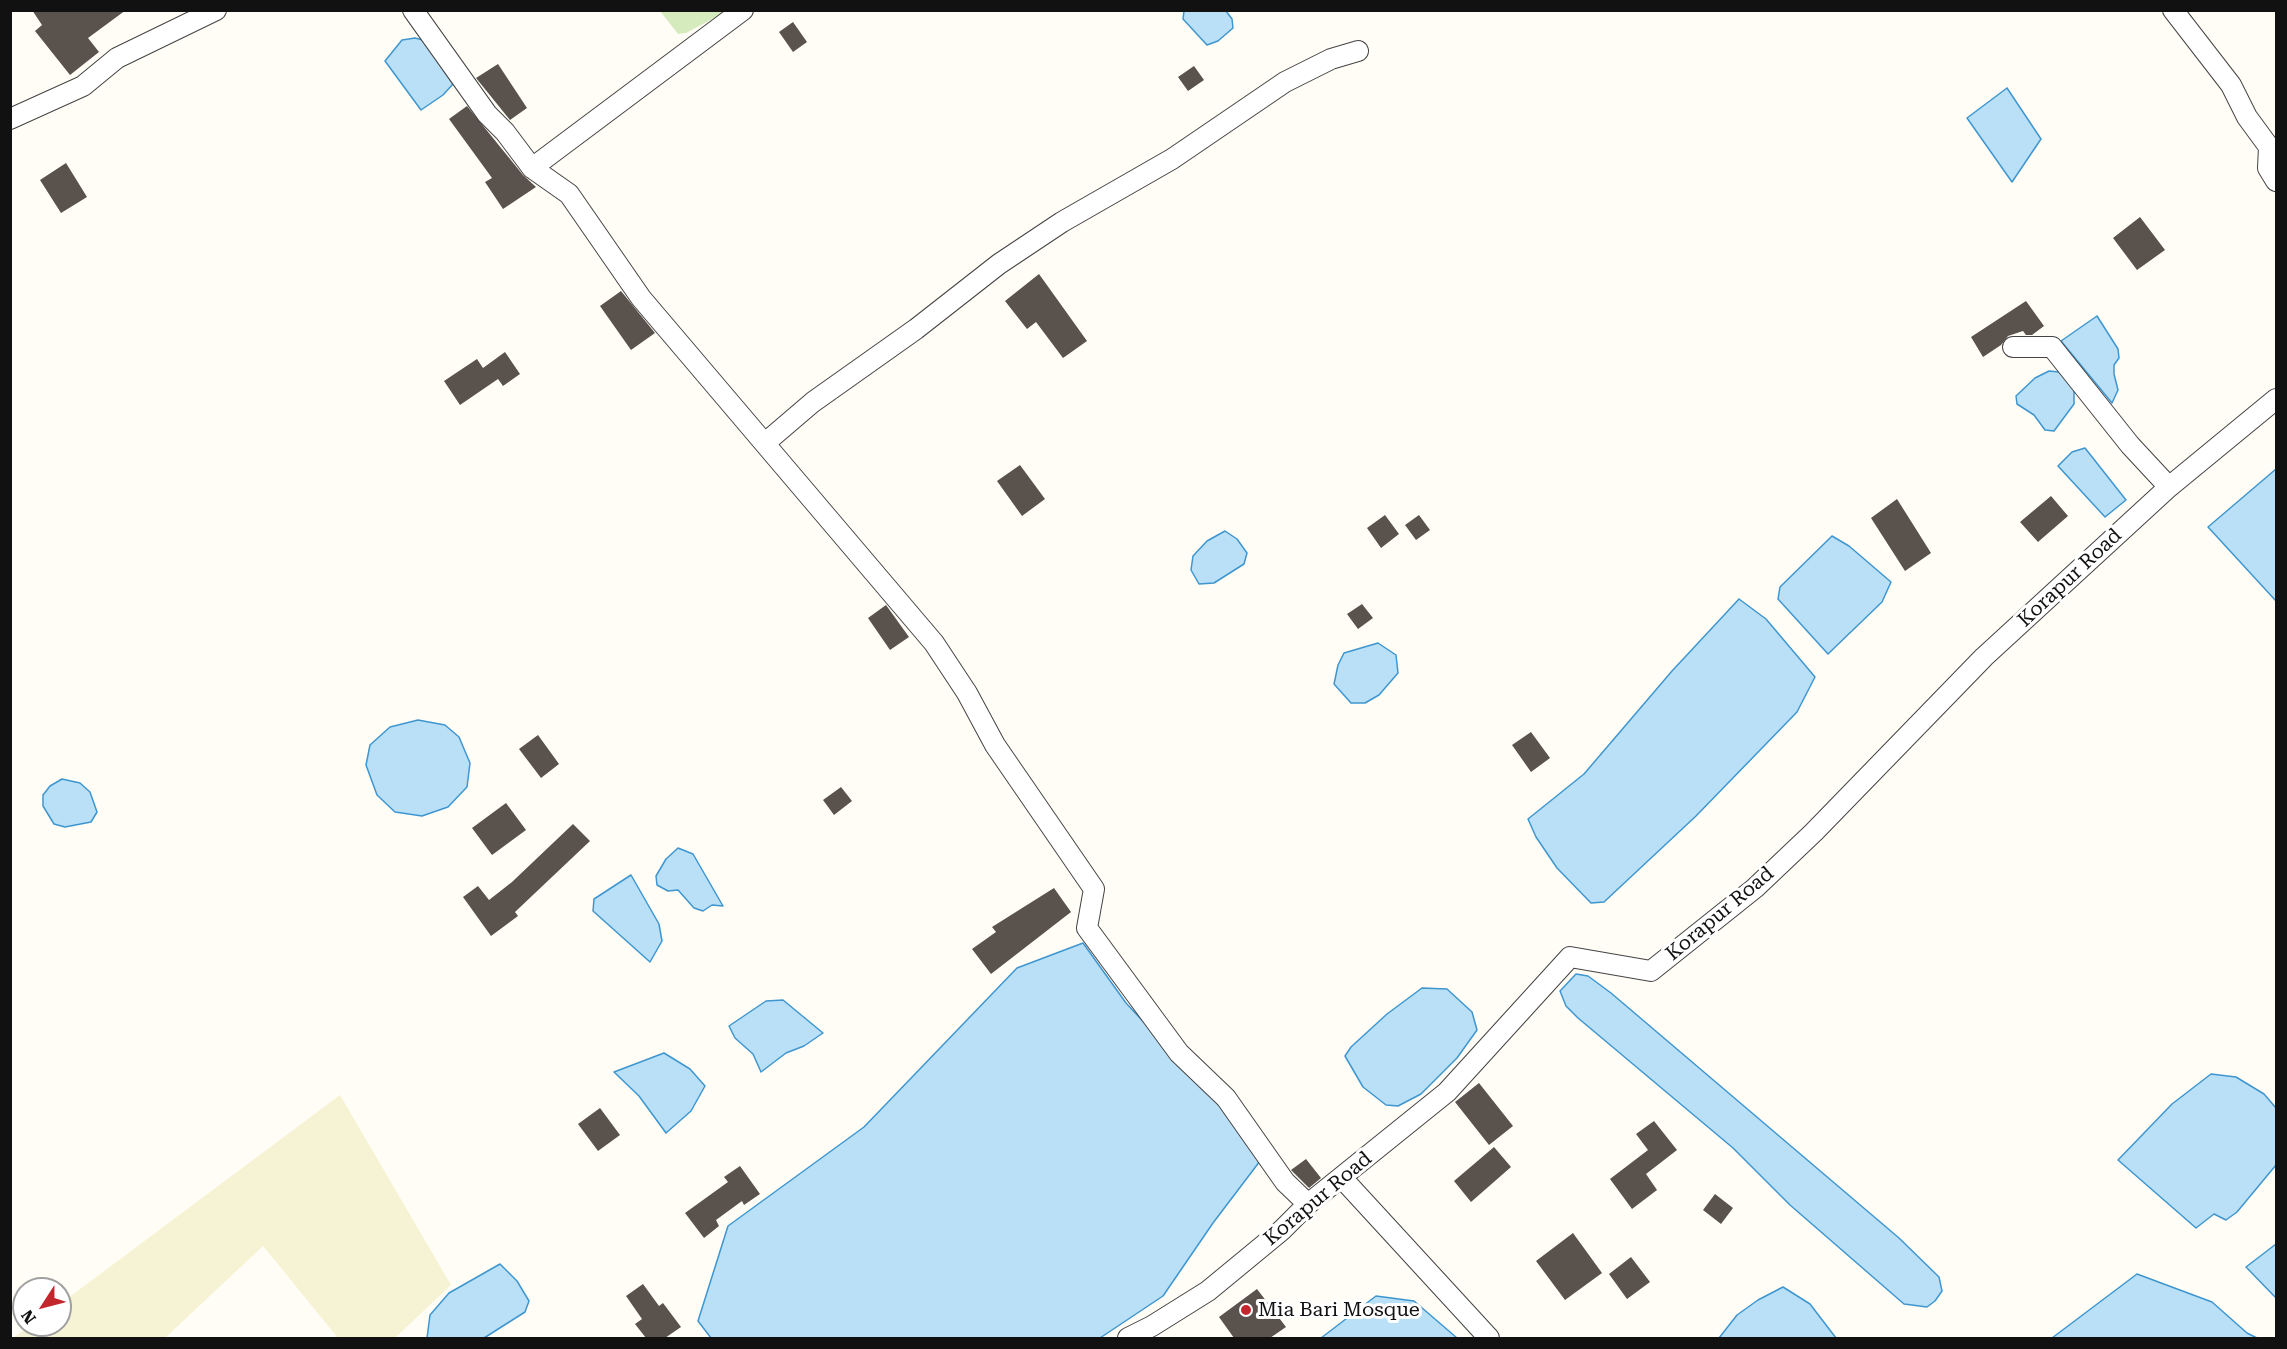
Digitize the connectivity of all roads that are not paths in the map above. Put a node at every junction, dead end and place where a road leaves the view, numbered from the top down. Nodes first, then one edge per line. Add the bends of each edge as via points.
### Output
1 (216, 10) edge
2 (413, 10) edge
3 (743, 10) edge
4 (2173, 10) edge
5 (1358, 51) dead end
6 (10, 119) edge
7 (532, 168) junction
8 (2277, 181) edge
9 (2013, 347) dead end
10 (2277, 399) edge
11 (765, 443) junction
12 (2169, 487) junction
13 (1342, 1178) junction
14 (1308, 1204) junction
15 (1128, 1338) edge
16 (1489, 1338) edge

1 - 6 street via 117,58 83,86
2 - 7 street via 487,114
3 - 7 street
4 - 8 street via 2231,84 2247,117 2269,147 2268,168
5 - 11 street via 1331,59 1285,82 1172,159 1053,228 813,402
7 - 11 street via 569,194 641,297
9 - 12 street via 2052,347
10 - 12 street, Korapur Road
11 - 14 street via 934,643 995,746 1094,889 1087,928 1179,1053 1226,1098 1285,1182
12 - 13 street, Korapur Road via 1984,657 1755,888 1651,971 1570,957 1447,1092
13 - 14 street, Korapur Road
13 - 16 street
14 - 15 street, Korapur Road via 1208,1291

